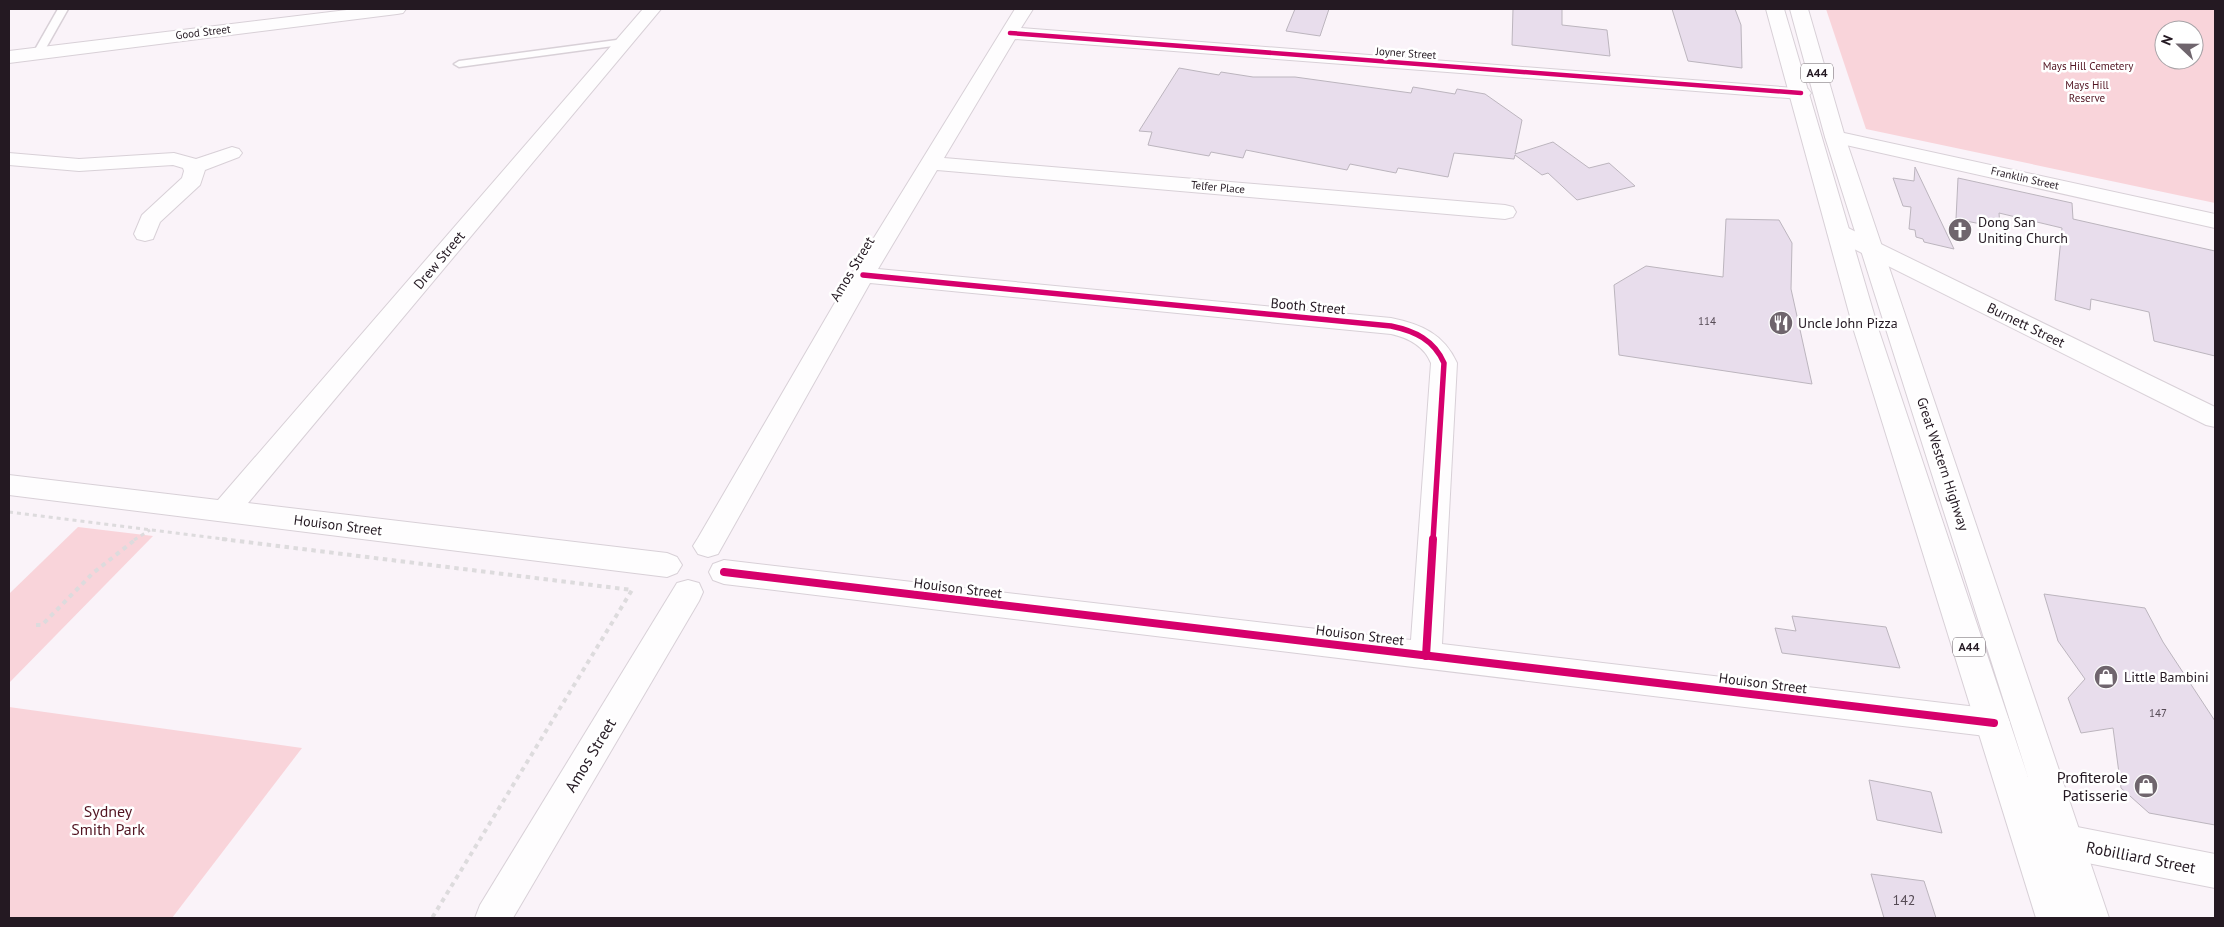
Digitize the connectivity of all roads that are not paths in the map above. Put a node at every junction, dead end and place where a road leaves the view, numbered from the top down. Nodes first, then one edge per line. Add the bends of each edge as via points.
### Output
1 (63, 9) edge
2 (397, 9) edge
3 (652, 9) edge
4 (1024, 9) edge
5 (1775, 9) edge
6 (1799, 9) edge
7 (367, 11) edge
8 (1010, 34) junction
9 (624, 42) junction
10 (24, 55) edge
11 (459, 64) dead end
12 (9, 69) edge
13 (1801, 93) junction
14 (1835, 137) junction
15 (232, 152) dead end
16 (9, 159) edge
17 (931, 163) junction
18 (194, 167) junction
19 (1505, 212) dead end
20 (2215, 221) edge
21 (1838, 232) junction
22 (145, 234) dead end
23 (1872, 249) junction
24 (862, 275) junction
25 (2215, 418) edge
26 (9, 484) edge
27 (225, 511) junction
28 (708, 546) junction
29 (667, 565) junction
30 (724, 572) junction
31 (688, 592) junction
32 (1426, 656) junction
33 (1994, 723) junction
34 (2067, 842) junction
35 (2215, 871) edge
36 (493, 918) edge
37 (2055, 918) edge
38 (2092, 918) edge

1 - 10 lane
2 - 7 main road, Good Street
3 - 9 main road, Drew Street
4 - 8 main road, Amos Street
5 - 13 main road, A44
6 - 14 main road, Great Western Highway / A44
7 - 10 main road, Good Street
8 - 13 main road, Joyner Street
8 - 17 main road, Amos Street
9 - 11 lane
9 - 27 main road, Drew Street
10 - 12 main road
13 - 21 main road, A44
14 - 20 main road, Franklin Street
14 - 23 main road, Great Western Highway / A44
15 - 18 main road
16 - 18 main road via 80,165 174,159
17 - 19 main road, Telfer Place
17 - 24 main road, Amos Street
18 - 22 main road via 192,180 150,220
21 - 23 main road, Burnett Street
21 - 33 main road, A44 via 1881,377
23 - 25 main road, Burnett Street
23 - 34 main road, Great Western Highway / A44
24 - 28 main road, Amos Street
24 - 32 main road, Booth Street via 1391,326 1429,340 1444,363
26 - 27 main road, Houison Street
27 - 29 main road, Houison Street
28 - 29 main road via 689,548
28 - 30 main road via 722,552 726,565
29 - 31 main road via 666,580 671,586
30 - 31 main road via 713,584
30 - 32 main road, Houison Street
31 - 36 main road, Amos Street
32 - 33 main road, Houison Street
33 - 37 main road, A44
34 - 35 main road, Robilliard Street
34 - 38 main road, Great Western Highway / A44

